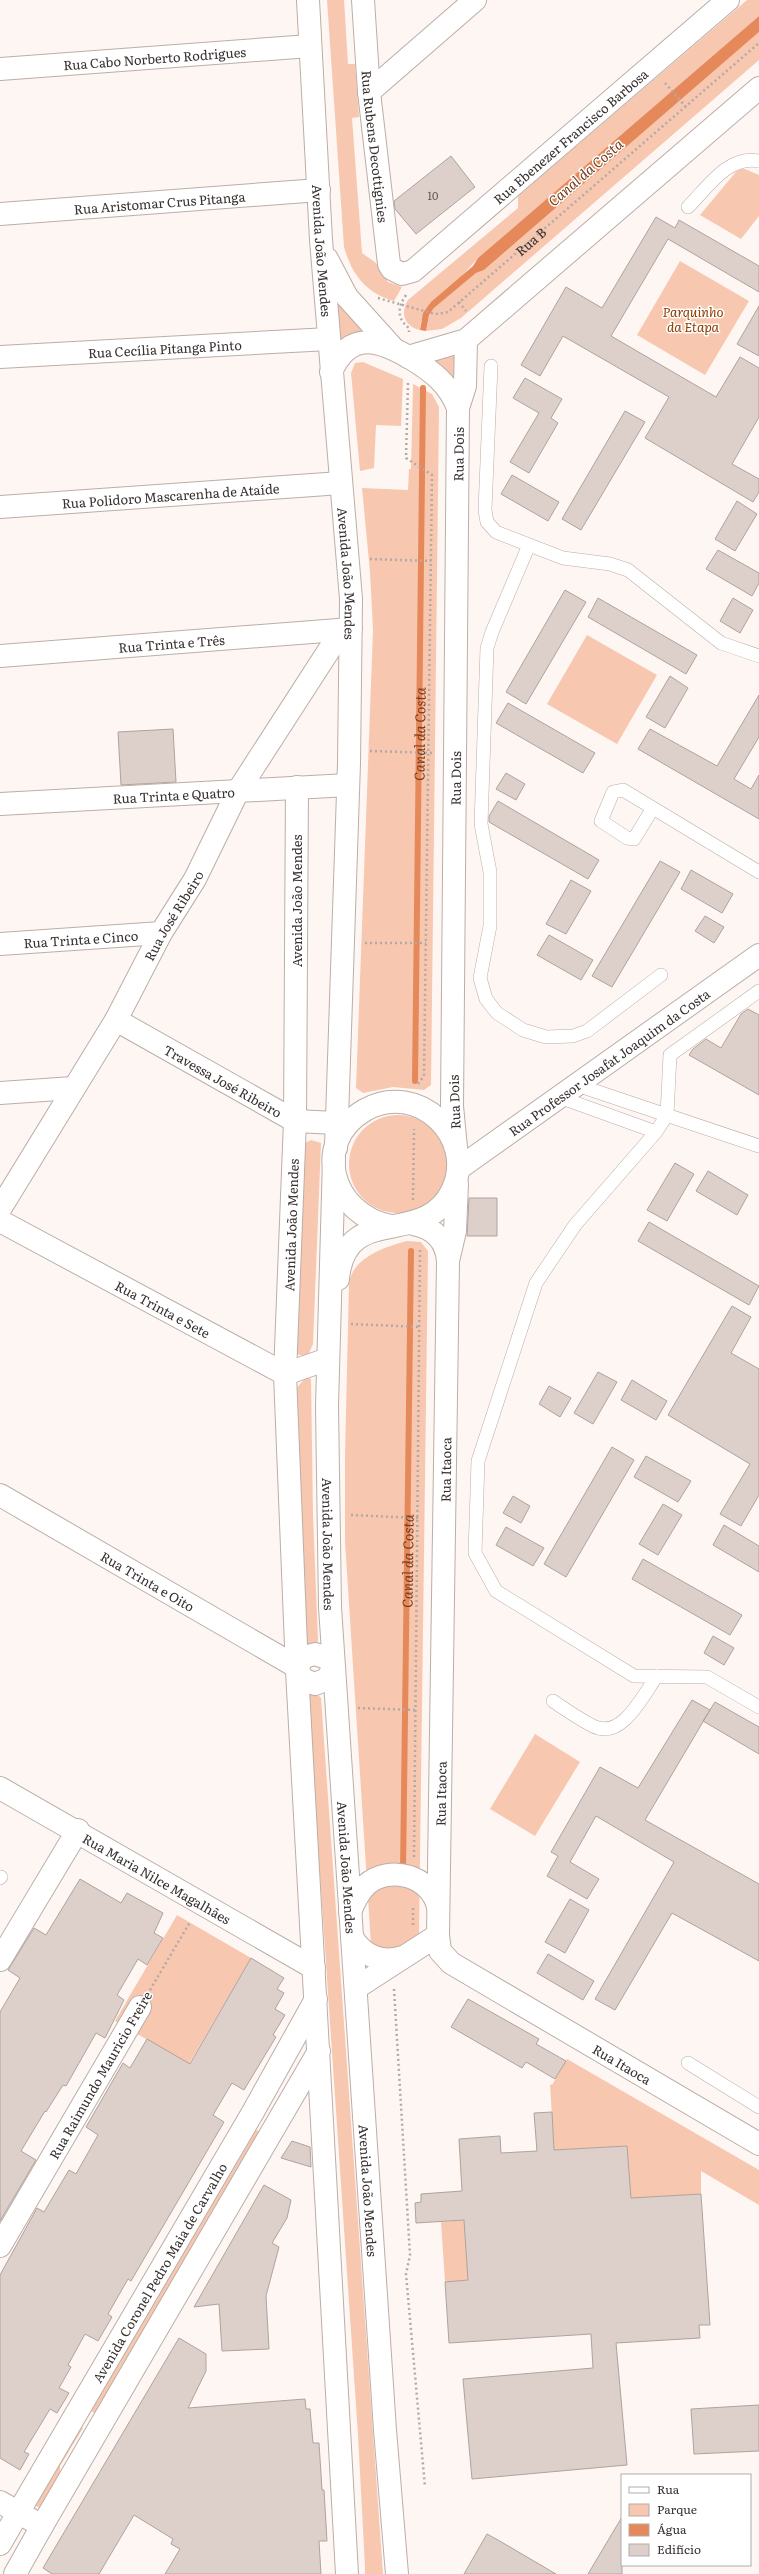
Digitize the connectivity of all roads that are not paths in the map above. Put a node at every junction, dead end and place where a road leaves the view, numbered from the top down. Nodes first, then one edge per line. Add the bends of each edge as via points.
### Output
1 (308, 0) edge
2 (363, 0) edge
3 (474, 0) edge
4 (728, 0) edge
5 (310, 46) junction
6 (0, 70) edge
7 (759, 88) edge
8 (369, 92) junction
9 (759, 161) edge
10 (319, 190) junction
11 (688, 207) dead end
12 (0, 214) edge
13 (321, 240) junction
14 (413, 271) joint
15 (329, 339) junction
16 (466, 340) junction
17 (401, 352) junction
18 (0, 357) edge
19 (491, 366) dead end
20 (331, 372) junction
21 (458, 408) junction
22 (341, 483) junction
23 (0, 507) edge
24 (529, 545) junction
25 (347, 629) junction
26 (0, 656) edge
27 (759, 656) edge
28 (348, 785) junction
29 (297, 787) junction
30 (238, 791) junction
31 (0, 804) edge
32 (653, 808) dead end
33 (759, 872) edge
34 (161, 933) junction
35 (0, 944) edge
36 (759, 955) edge
37 (661, 975) dead end
38 (759, 991) edge
39 (116, 1020) junction
40 (577, 1085) junction
41 (73, 1088) junction
42 (0, 1093) edge
43 (559, 1097) junction
44 (667, 1115) junction
45 (295, 1121) junction
46 (336, 1124) junction
47 (656, 1132) junction
48 (759, 1146) edge
49 (456, 1148) junction
50 (335, 1154) junction
51 (458, 1174) junction
52 (0, 1209) edge
53 (0, 1221) edge
54 (413, 1224) junction
55 (391, 1226) junction
56 (448, 1262) junction
57 (329, 1323) junction
58 (328, 1359) junction
59 (285, 1374) junction
60 (0, 1495) edge
61 (317, 1672) junction
62 (657, 1676) junction
63 (553, 1702) dead end
64 (759, 1707) edge
65 (0, 1788) edge
66 (78, 1830) junction
67 (438, 1907) junction
68 (350, 1912) junction
69 (438, 1935) junction
70 (352, 1937) junction
71 (0, 1960) edge
72 (398, 1961) junction
73 (314, 1968) junction
74 (356, 1988) junction
75 (316, 1999) junction
76 (140, 2008) road end
77 (319, 2051) junction
78 (688, 2064) dead end
79 (299, 2086) junction
80 (321, 2092) junction
81 (257, 2104) junction
82 (759, 2107) edge
83 (277, 2124) junction
84 (759, 2144) edge
85 (0, 2246) edge
86 (0, 2502) edge
87 (18, 2512) junction
88 (42, 2526) junction
89 (0, 2544) edge
90 (15, 2574) edge
91 (347, 2574) edge
92 (397, 2574) edge

1 - 5 street, Avenida João Mendes
2 - 8 street, Rua Rubens Decottignies
3 - 8 street
4 - 14 street, Rua Ebenezer Francisco Barbosa
5 - 6 street, Rua Cabo Norberto Rodrigues
5 - 10 street, Avenida João Mendes
7 - 16 street
8 - 14 street, Rua Rubens Decottignies via 389,264 392,269 402,274
9 - 11 lane via 744,160 730,165
10 - 12 street, Rua Aristomar Crus Pitanga
10 - 13 street, Avenida João Mendes
13 - 15 street, Avenida João Mendes
13 - 17 street via 336,280 348,297
15 - 18 street, Rua Cecília Pitanga Pinto
15 - 20 street, Avenida João Mendes
16 - 17 street
16 - 21 street via 465,386
17 - 20 street via 383,343 360,343 342,354
17 - 21 street via 444,382
19 - 24 lane via 486,516 491,528 496,532
20 - 22 street, Avenida João Mendes
21 - 49 street, Rua Dois via 452,1098
22 - 23 street, Rua Polidoro Mascarenha de Ataíde
22 - 25 street, Avenida João Mendes via 348,559
24 - 27 lane via 563,558 610,564 628,570 721,643
24 - 37 lane via 487,648 481,824 490,872 490,926 480,966 482,990 497,1013 523,1030 558,1038 587,1031
25 - 26 street, Rua Trinta e Três
25 - 28 street, Avenida João Mendes
25 - 30 street, Rua José Ribeiro
28 - 29 street, Rua Trinta e Quatro
28 - 46 street, Avenida João Mendes
29 - 30 street, Rua Trinta e Quatro
29 - 45 street, Avenida João Mendes
30 - 31 street, Rua Trinta e Quatro
30 - 34 street, Rua José Ribeiro via 195,879
32 - 33 lane
34 - 35 street, Rua Trinta e Cinco
34 - 39 street, Rua José Ribeiro
36 - 40 street, Rua Professor Josafat Joaquim da Costa
38 - 44 lane via 670,1055
39 - 41 street, Rua José Ribeiro
39 - 45 street, Travessa José Ribeiro
40 - 43 street, Rua Professor Josafat Joaquim da Costa
40 - 44 lane
41 - 42 street
41 - 52 street, Rua José Ribeiro
43 - 47 lane
43 - 51 street, Rua Professor Josafat Joaquim da Costa
44 - 47 lane
44 - 48 lane
45 - 46 street, Travessa José Ribeiro
45 - 59 street, Avenida João Mendes
46 - 50 street, Avenida João Mendes
47 - 62 lane via 575,1225 536,1283 478,1461 475,1553 496,1591 634,1676
49 - 50 street via 447,1129 433,1114 414,1105 394,1102 374,1106 357,1115 344,1130
49 - 51 street
50 - 55 street via 336,1180 352,1208 370,1220
50 - 57 street, Avenida João Mendes
51 - 54 street via 448,1199 441,1208 433,1215
51 - 56 street via 455,1231
53 - 59 street, Rua Trinta e Sete
54 - 55 street
54 - 56 street via 428,1228 441,1239
55 - 57 street via 375,1229 360,1237 346,1252 338,1271
56 - 67 street, Rua Itaoca
57 - 58 street, Avenida João Mendes
58 - 59 street
58 - 61 street, Avenida João Mendes via 328,1514
59 - 61 street, Avenida João Mendes
60 - 61 street, Rua Trinta e Oito
61 - 68 street, Avenida João Mendes
61 - 73 street, Avenida João Mendes
62 - 63 lane via 623,1722 609,1730 594,1727
62 - 64 lane via 707,1677
65 - 66 street, Rua Maria Nilce Magalhães
66 - 71 street
66 - 73 street, Rua Maria Nilce Magalhães
67 - 68 street via 430,1890 421,1882 409,1876 390,1874 367,1885 358,1894
67 - 69 street, Rua Itaoca
68 - 70 street, Avenida João Mendes
69 - 72 street
69 - 84 street, Rua Itaoca via 440,1951 451,1963
70 - 72 street via 361,1949 374,1958
70 - 74 street, Avenida João Mendes
72 - 74 street
73 - 75 street, Avenida João Mendes
74 - 92 street, Avenida João Mendes
75 - 77 street, Avenida João Mendes
75 - 81 street, Avenida Coronel Pedro Maia de Carvalho
76 - 85 street, Rua Raimundo Mauricio Freire
77 - 79 street, Avenida Coronel Pedro Maia de Carvalho
77 - 80 street, Avenida João Mendes
78 - 82 lane
79 - 80 street
79 - 81 street via 278,2087
79 - 83 street, Avenida Coronel Pedro Maia de Carvalho
80 - 91 street
81 - 83 street
81 - 87 street, Avenida Coronel Pedro Maia de Carvalho
83 - 88 street, Avenida Coronel Pedro Maia de Carvalho
86 - 87 street
87 - 88 street
87 - 89 street, Avenida Coronel Pedro Maia de Carvalho
88 - 90 street, Avenida Coronel Pedro Maia de Carvalho

